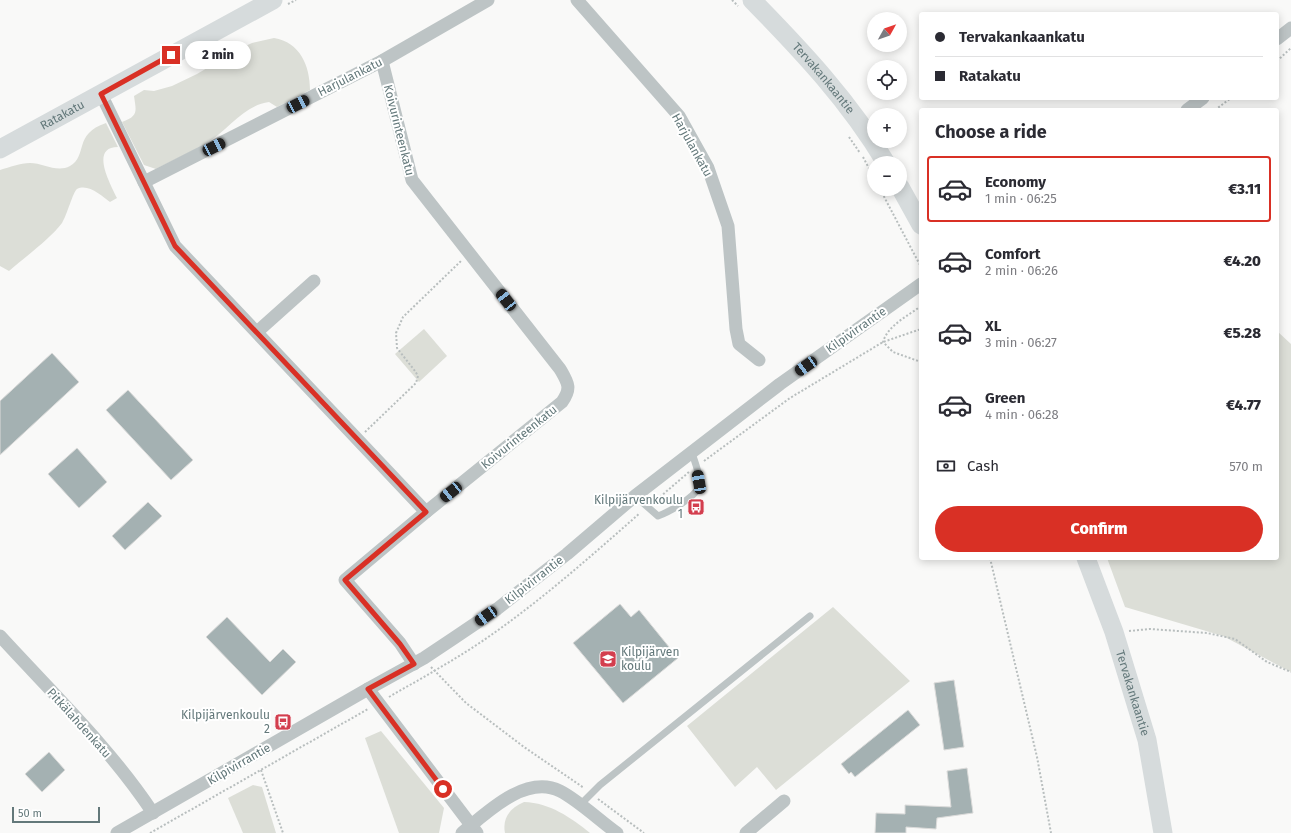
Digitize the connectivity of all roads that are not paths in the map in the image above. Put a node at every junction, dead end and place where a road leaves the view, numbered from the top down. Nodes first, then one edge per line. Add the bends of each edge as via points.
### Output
1 (488, 0) edge
2 (577, 0) edge
3 (268, 1) edge
4 (747, 5) edge
5 (1291, 28) edge
6 (1279, 37) edge
7 (382, 61) junction
8 (101, 94) junction
9 (1200, 100) edge
10 (1190, 108) edge
11 (0, 149) edge
12 (882, 156) edge
13 (144, 182) junction
14 (905, 196) edge
15 (919, 221) edge
16 (314, 281) dead end
17 (919, 285) edge
18 (257, 332) junction
19 (759, 360) dead end
20 (692, 453) junction
21 (635, 496) junction
22 (426, 512) junction
23 (1087, 560) edge
24 (810, 616) dead end
25 (0, 636) edge
26 (419, 661) junction
27 (368, 689) junction
28 (784, 801) dead end
29 (580, 805) junction
30 (152, 813) junction
31 (470, 831) edge
32 (117, 833) edge
33 (617, 833) edge
34 (746, 833) edge
35 (1163, 833) edge

1 - 7 street, Harjulankatu
2 - 19 street, Harjulankatu via 679,116 708,168 728,226 739,344
3 - 8 street, Ratakatu
4 - 12 street, Tervakankaantie via 808,59 846,105
5 - 6 street
7 - 13 street, Harjulankatu
7 - 22 street, Koivurinteenkatu via 412,180 560,369 567,382 568,394 562,402
8 - 11 street, Ratakatu
8 - 13 street
9 - 10 street
13 - 18 street via 175,246
14 - 15 street
16 - 18 street
17 - 20 street, Kilpivirrantie via 780,384
18 - 22 street
20 - 21 street, Kilpivirrantie
20 - 21 lane via 699,482 693,494 669,512 658,516
21 - 26 street, Kilpivirrantie via 497,609
22 - 26 street, Koivurinteenkatu via 345,580 400,644
23 - 35 street, Tervakankaantie via 1114,632 1147,740
24 - 29 lane via 591,793
25 - 30 street, Pitkälahdenkatu via 108,754
26 - 27 street, Kilpivirrantie
27 - 30 street, Kilpivirrantie
27 - 31 street
28 - 34 street
29 - 31 street via 560,791 537,786 515,793
29 - 33 street
30 - 32 street, Kilpivirrantie

